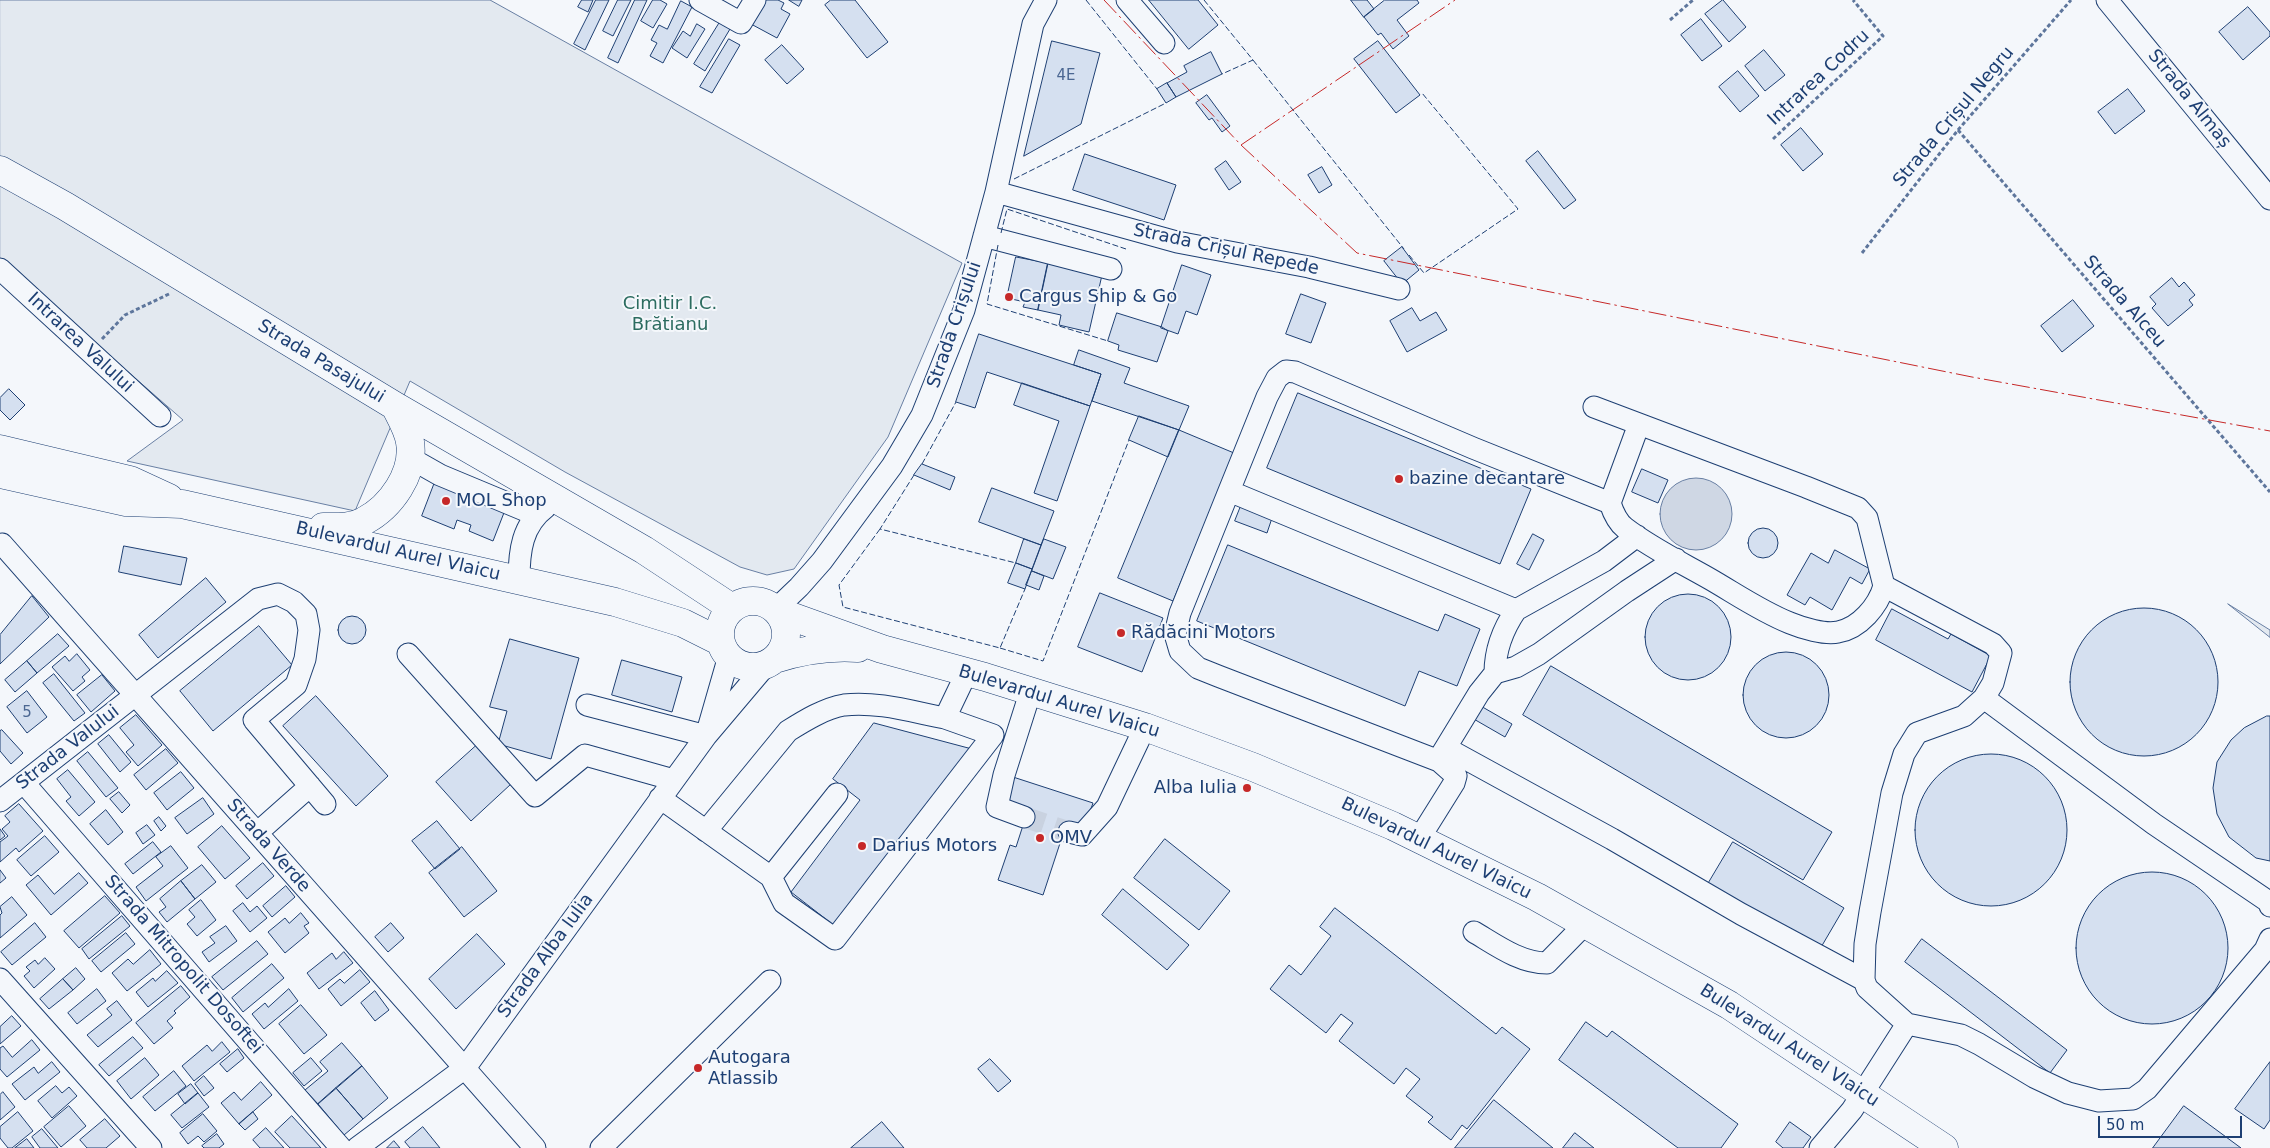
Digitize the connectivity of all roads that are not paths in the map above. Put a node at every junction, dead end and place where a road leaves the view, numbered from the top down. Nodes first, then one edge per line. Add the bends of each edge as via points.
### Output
1 (700, 0) edge
2 (755, 0) edge
3 (1046, 0) edge
4 (1127, 0) edge
5 (2107, 0) edge
6 (1164, 43) dead end
7 (0, 170) edge
8 (996, 192) junction
9 (2270, 199) edge
10 (984, 236) junction
11 (0, 269) edge
12 (1111, 269) dead end
13 (1399, 289) dead end
14 (395, 406) junction
15 (1594, 407) dead end
16 (160, 416) dead end
17 (1639, 424) junction
18 (0, 449) edge
19 (410, 458) junction
20 (0, 474) edge
21 (1229, 491) junction
22 (1610, 503) junction
23 (182, 504) junction
24 (546, 507) junction
25 (294, 528) junction
26 (1637, 536) junction
27 (2, 544) dead end
28 (644, 550) junction
29 (1676, 559) junction
30 (519, 580) junction
31 (1884, 586) junction
32 (614, 602) junction
33 (773, 608) junction
34 (1516, 610) junction
35 (729, 611) junction
36 (725, 649) junction
37 (882, 649) junction
38 (408, 654) dead end
39 (771, 662) junction
40 (967, 672) junction
41 (1495, 673) junction
42 (1031, 690) junction
43 (135, 695) junction
44 (1984, 698) junction
45 (587, 705) dead end
46 (945, 718) junction
47 (1145, 728) junction
48 (706, 736) junction
49 (1442, 754) junction
50 (674, 780) junction
51 (24, 783) junction
52 (310, 786) junction
53 (837, 794) dead end
54 (660, 798) junction
55 (0, 801) edge
56 (325, 804) dead end
57 (1024, 817) tunnel mouth
58 (706, 831) junction
59 (1069, 832) tunnel mouth
60 (257, 833) junction
61 (1419, 839) junction
62 (771, 877) junction
63 (2270, 906) edge
64 (1586, 923) junction
65 (1474, 932) dead end
66 (2270, 939) edge
67 (0, 979) edge
68 (1864, 980) junction
69 (770, 981) dead end
70 (1907, 1024) junction
71 (465, 1068) junction
72 (1863, 1093) junction
73 (1939, 1147) edge
74 (151, 1148) edge
75 (341, 1148) edge
76 (357, 1148) edge
77 (535, 1148) edge
78 (601, 1148) edge
79 (1820, 1148) edge

1 - 2 street via 741,23
3 - 8 street, Strada Crișului via 1033,24
4 - 6 street
5 - 9 street, Strada Almaș
7 - 14 main road, Strada Pasajului
8 - 10 street, Strada Crișului
8 - 13 street, Strada Crișul Repede via 1177,242 1309,267
10 - 12 street
10 - 33 street, Strada Crișului via 964,310 922,416 905,447 822,561 799,587
11 - 16 street, Intrarea Valului
14 - 19 main road via 406,426
14 - 24 main road, Strada Pasajului
15 - 17 street
17 - 22 street
17 - 31 street via 1858,508 1867,518
18 - 23 main road, Bulevardul Aurel Vlaicu via 130,480
19 - 24 street via 440,475
19 - 25 main road via 395,496 364,522 347,527
20 - 23 main road, Bulevardul Aurel Vlaicu via 126,502
21 - 22 street via 1267,397 1277,378 1286,371
21 - 34 street
21 - 49 street via 1180,612 1175,634 1180,652 1198,668
22 - 26 street via 1613,514
23 - 25 main road, Bulevardul Aurel Vlaicu
24 - 28 main road, Strada Pasajului
24 - 30 street via 528,525 519,559
25 - 30 main road, Bulevardul Aurel Vlaicu
26 - 29 street
26 - 34 street via 1604,561
27 - 43 street, Strada Verde
28 - 33 main road, Strada Pasajului
28 - 35 main road, Strada Pasajului
29 - 31 street via 1787,622 1806,629 1838,632 1855,624 1880,600
29 - 41 street via 1539,654
30 - 32 main road, Bulevardul Aurel Vlaicu
31 - 44 street via 1993,644 2001,653 1993,683
32 - 35 main road, Bulevardul Aurel Vlaicu
32 - 36 main road, Bulevardul Aurel Vlaicu via 683,623
33 - 35 main road via 746,601
33 - 37 main road, Bulevardul Aurel Vlaicu
33 - 39 main road via 784,620 787,630 782,651
34 - 41 street via 1498,649
35 - 36 main road via 721,624
36 - 39 main road via 746,666
36 - 48 street, Strada Alba Iulia
37 - 39 main road, Bulevardul Aurel Vlaicu via 822,648 800,651
37 - 40 main road, Bulevardul Aurel Vlaicu
38 - 50 street via 535,796 586,755
39 - 48 street, Strada Alba Iulia
40 - 42 main road, Bulevardul Aurel Vlaicu
40 - 46 street
41 - 49 street
42 - 47 main road, Bulevardul Aurel Vlaicu
42 - 57 street via 997,807
43 - 51 street, Strada Valului
43 - 52 street, Strada Valului via 258,599 278,594 294,602 306,614 309,630 301,672 296,685 254,720
43 - 60 street, Strada Verde
44 - 63 street via 2154,824 2269,902
44 - 68 street via 1964,716 1917,733 1904,754 1892,793 1875,877 1865,944
45 - 48 street
46 - 58 street via 881,706 844,705 806,719 788,731
46 - 62 street via 993,736 835,939 784,903
47 - 59 street via 1108,807 1082,835
47 - 61 main road, Bulevardul Aurel Vlaicu via 1304,787
48 - 50 street, Strada Alba Iulia
49 - 61 street via 1456,776
49 - 68 street via 1612,838 1741,914
50 - 54 street, Strada Alba Iulia
51 - 55 street, Strada Valului
51 - 75 street, Strada Mitropolit Dosoftei
52 - 56 street
52 - 60 street
53 - 62 street
54 - 58 street
54 - 71 street, Strada Alba Iulia
58 - 62 street
60 - 71 street, Strada Verde
61 - 64 main road, Bulevardul Aurel Vlaicu
64 - 65 street via 1547,963 1520,958
64 - 72 main road, Bulevardul Aurel Vlaicu via 1730,1005
66 - 70 street via 2265,950 2147,1089 2133,1100 2098,1101 2068,1094 1961,1035
67 - 74 street
68 - 70 street via 1867,988
69 - 78 street
70 - 72 street
71 - 76 street, Strada Alba Iulia
71 - 77 street, Strada Verde
72 - 73 main road, Bulevardul Aurel Vlaicu
72 - 79 street

